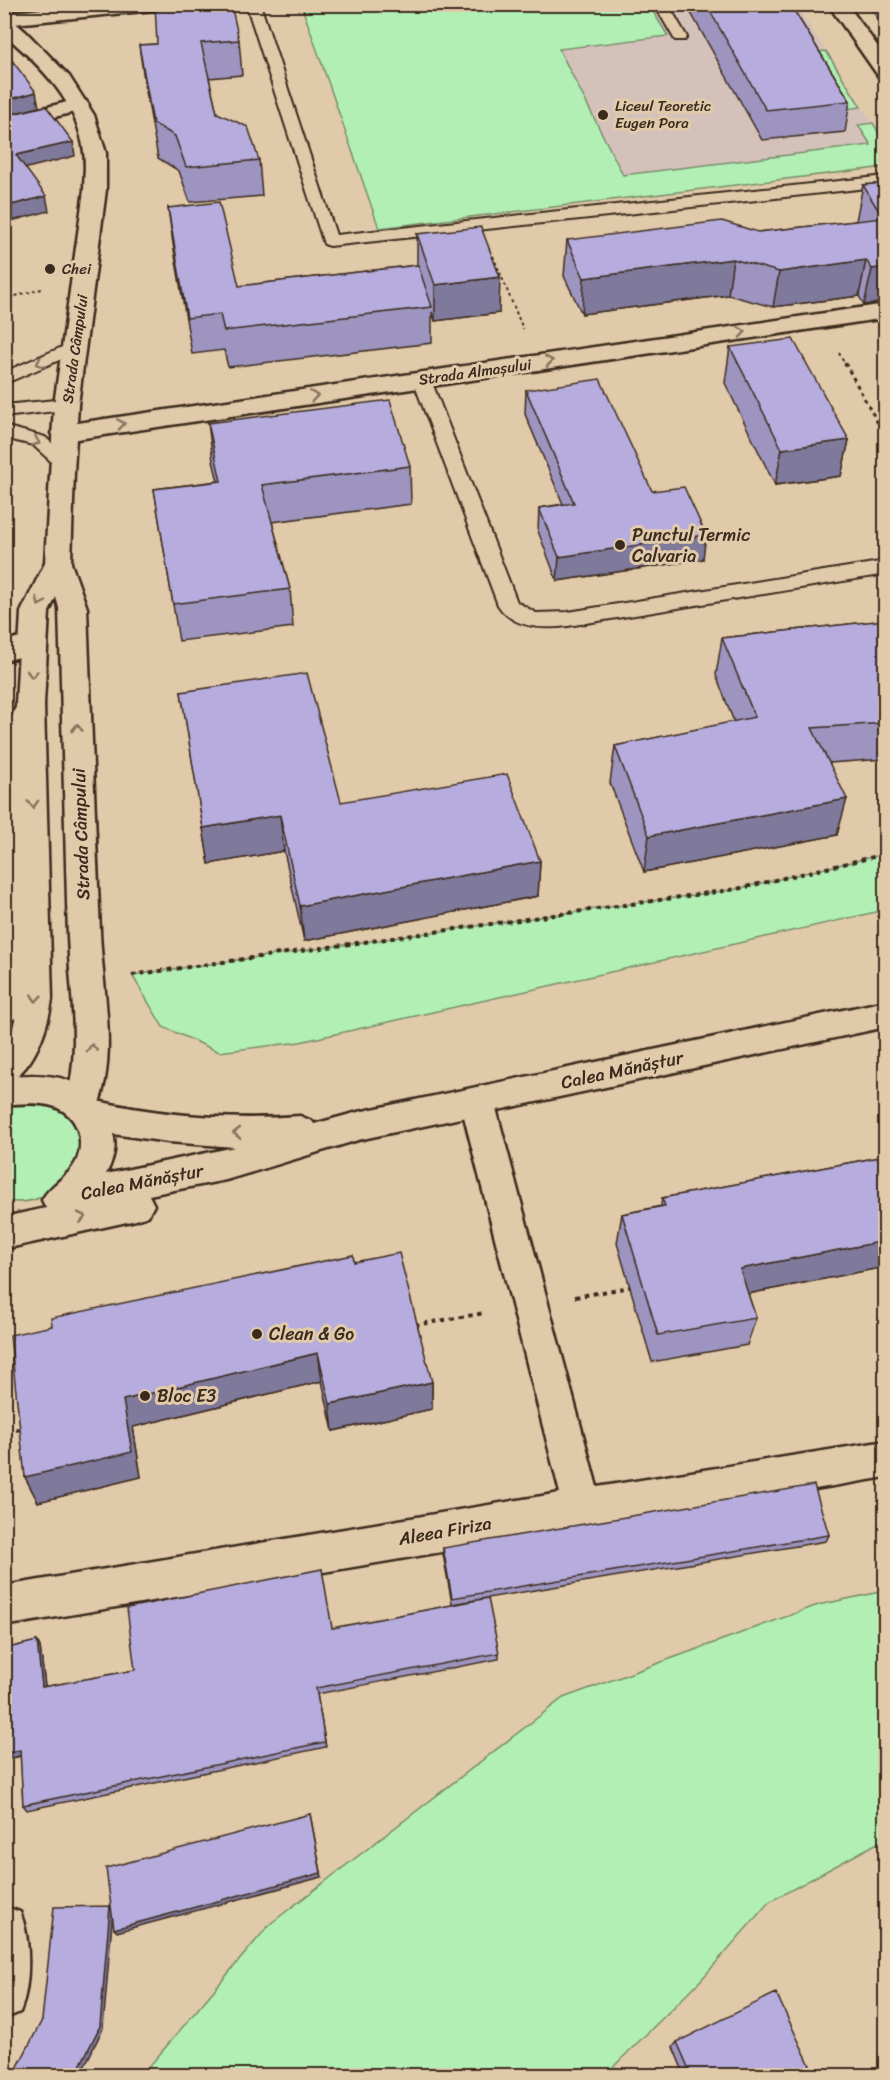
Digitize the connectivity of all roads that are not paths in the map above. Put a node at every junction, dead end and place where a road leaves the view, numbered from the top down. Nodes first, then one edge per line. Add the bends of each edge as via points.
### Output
1 (154, 4) edge
2 (253, 4) edge
3 (661, 4) edge
4 (837, 4) edge
5 (4, 21) edge
6 (680, 37) dead end
7 (885, 73) edge
8 (79, 105) junction
9 (4, 124) edge
10 (885, 181) edge
11 (885, 311) edge
12 (74, 347) junction
13 (4, 379) edge
14 (422, 380) junction
15 (66, 405) junction
16 (4, 411) edge
17 (4, 432) edge
18 (64, 433) junction
19 (62, 461) junction
20 (58, 563) junction
21 (885, 567) edge
22 (33, 644) junction
23 (4, 651) edge
24 (30, 704) junction
25 (4, 1009) edge
26 (885, 1014) edge
27 (4, 1069) edge
28 (4, 1091) edge
29 (477, 1101) junction
30 (86, 1109) junction
31 (414, 1114) junction
32 (358, 1126) junction
33 (65, 1197) junction
34 (4, 1213) edge
35 (4, 1233) edge
36 (885, 1459) edge
37 (583, 1508) junction
38 (4, 1606) edge
39 (4, 1928) edge
40 (4, 1996) edge

1 - 5 main road
2 - 10 lane via 330,241
3 - 6 lane
4 - 7 main road
5 - 8 main road, Strada Câmpului via 50,68
8 - 9 main road
8 - 12 main road, Strada Câmpului via 95,153 95,190
14 -> 11 main road, Strada Almașului
12 -> 13 lane
12 - 15 main road, Strada Câmpului
18 -> 14 main road, Strada Almașului
14 - 21 lane via 508,605 530,621 568,620
15 - 16 lane
15 - 18 main road, Strada Câmpului
17 -> 19 lane via 39,441
18 - 19 main road, Strada Câmpului
19 - 20 main road, Strada Câmpului
20 -> 22 main road, Strada Câmpului via 35,612
30 -> 20 main road, Strada Câmpului via 92,1055 85,982 74,608
22 - 23 main road
22 -> 24 main road, Strada Câmpului
24 - 25 main road via 14,752 10,991
24 -> 27 main road, Strada Câmpului via 38,988 30,1030
26 - 29 main road, Calea Mănăștur
28 - 30 main road, Calea Mănăștur via 46,1087 60,1091
29 - 31 main road, Calea Mănăștur
29 - 37 main road
32 -> 30 main road, Calea Mănăștur via 285,1132 174,1130
30 - 33 main road, Calea Mănăștur via 97,1134 96,1156 85,1178
31 - 32 main road, Calea Mănăștur
35 -> 31 main road via 183,1192
32 - 33 main road, Calea Mănăștur via 226,1165
33 - 34 main road, Calea Mănăștur via 39,1210
36 - 37 main road, Aleea Firiza
37 - 38 main road, Aleea Firiza
39 - 40 main road

